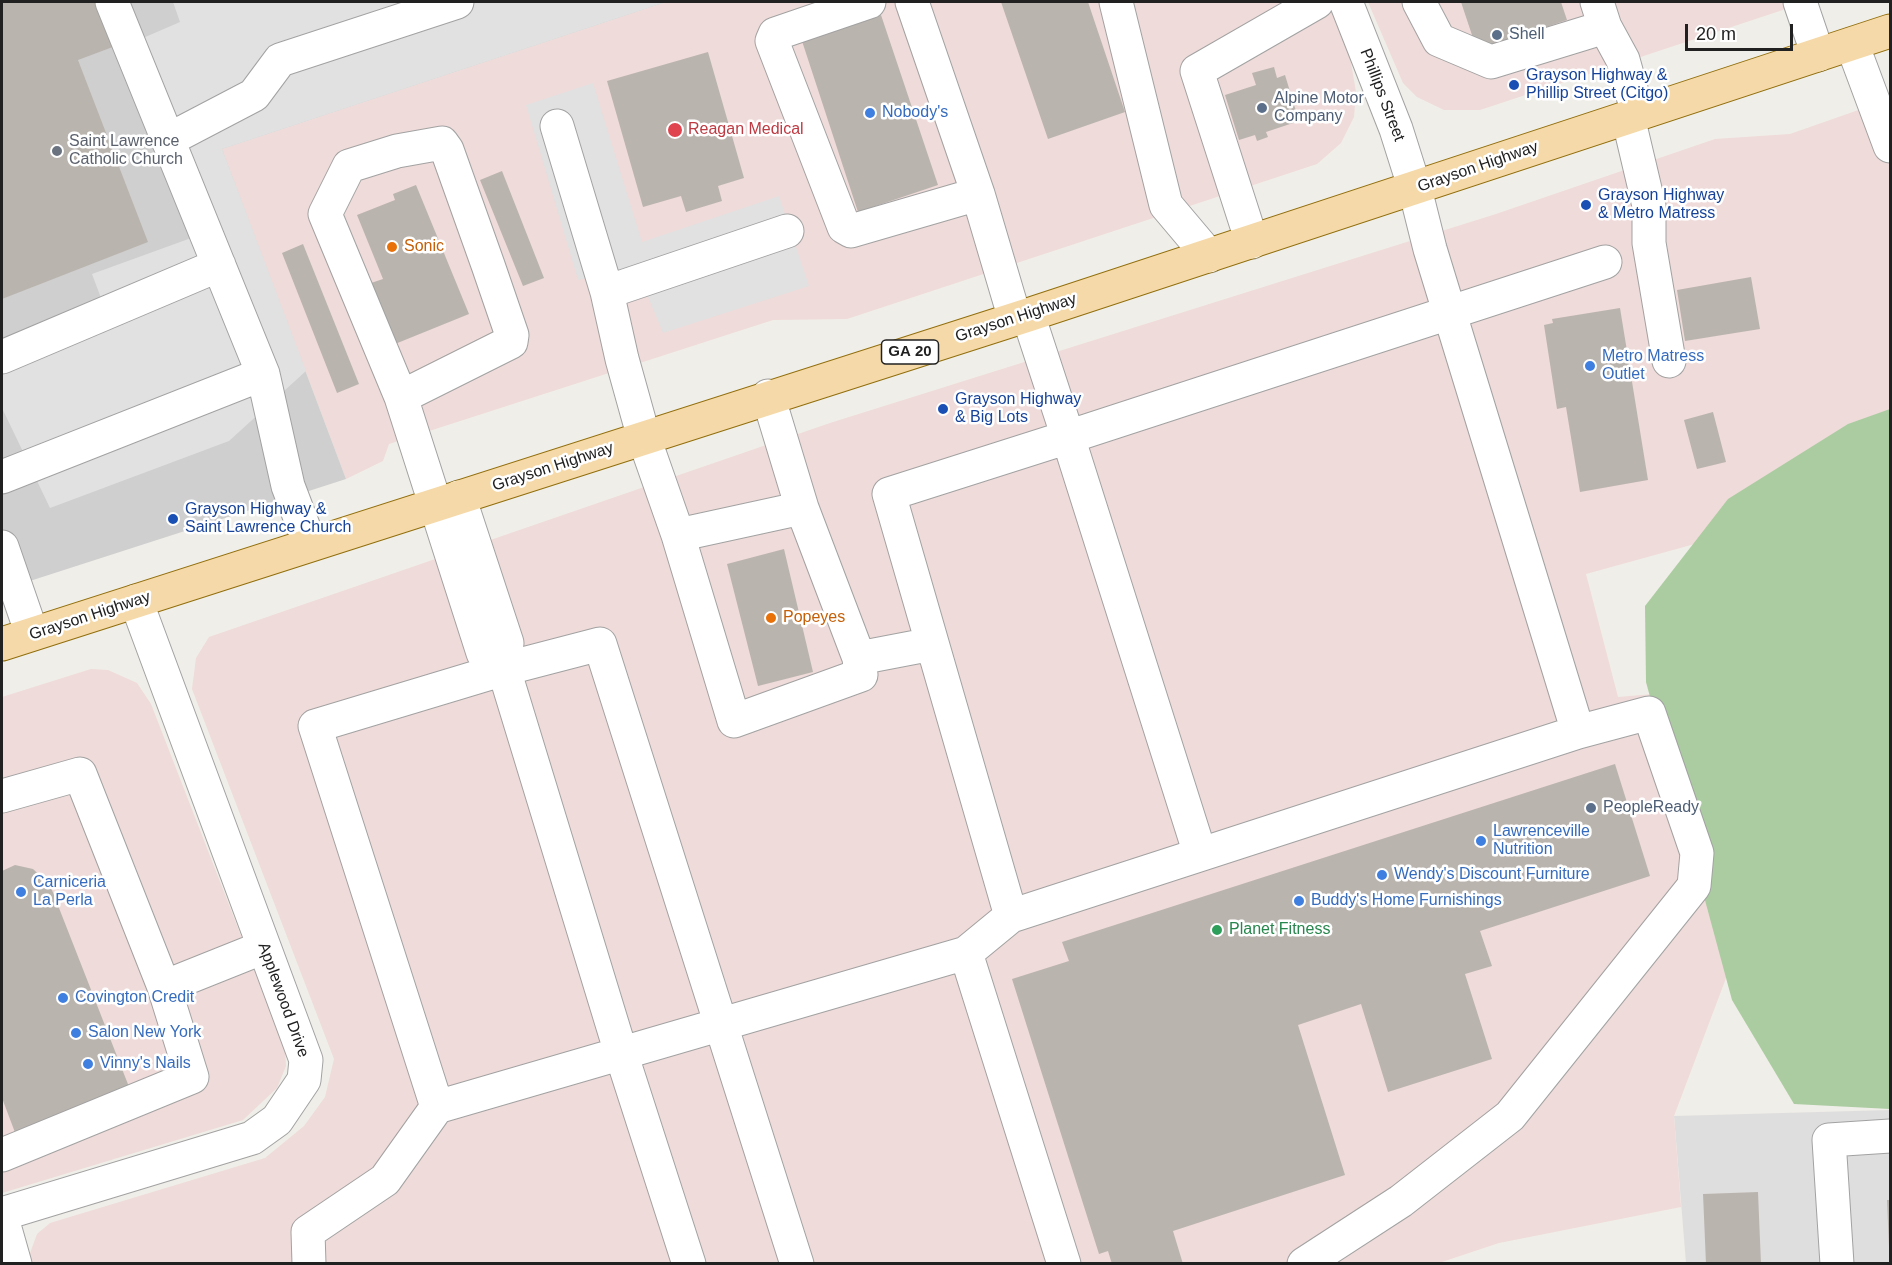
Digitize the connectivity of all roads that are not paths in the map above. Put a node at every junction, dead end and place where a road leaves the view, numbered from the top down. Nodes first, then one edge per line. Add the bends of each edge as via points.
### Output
1 (112, 2) edge
2 (457, 2) edge
3 (869, 2) edge
4 (912, 2) edge
5 (1116, 2) edge
6 (1317, 2) edge
7 (1346, 2) edge
8 (1419, 2) edge
9 (1800, 2) edge
10 (1601, 14) edge
11 (1890, 31) edge
12 (1852, 44) junction
13 (1818, 55) junction
14 (1633, 115) junction
15 (557, 126) dead end
16 (168, 140) junction
17 (1890, 146) edge
18 (1415, 189) junction
19 (978, 194) junction
20 (787, 231) dead end
21 (1252, 242) junction
22 (1209, 256) junction
23 (1605, 262) dead end
24 (219, 265) junction
25 (607, 292) junction
26 (1449, 311) junction
27 (1022, 317) junction
28 (2, 357) edge
29 (1669, 361) dead end
30 (263, 374) junction
31 (768, 396) junction
32 (400, 397) junction
33 (1068, 437) junction
34 (645, 438) junction
35 (2, 477) edge
36 (446, 501) junction
37 (802, 508) junction
38 (678, 535) junction
39 (310, 544) junction
40 (2, 547) edge
41 (136, 601) junction
42 (32, 634) junction
43 (2, 644) edge
44 (932, 644) junction
45 (859, 658) junction
46 (503, 666) junction
47 (1578, 732) junction
48 (2, 796) edge
49 (1200, 854) junction
50 (1011, 916) junction
51 (264, 947) junction
52 (966, 953) junction
53 (164, 987) junction
54 (720, 1023) junction
55 (621, 1053) junction
56 (437, 1107) junction
57 (1890, 1136) edge
58 (2, 1155) edge
59 (2, 1216) edge
60 (15, 1263) edge
61 (309, 1263) edge
62 (689, 1263) edge
63 (797, 1263) edge
64 (1064, 1263) edge
65 (1304, 1263) edge
66 (1837, 1263) edge

1 - 16 street
2 - 16 street via 280,60 254,95
3 - 19 street via 775,34 772,41 844,227 850,231
4 - 19 street
5 - 22 street via 1166,205
6 - 21 street via 1197,71
7 - 18 street, Phillips Street
8 - 10 street via 1439,40 1491,62
9 - 13 street
10 - 14 street via 1623,60
11 - 12 main road, Grayson Highway / GA 20
12 - 13 main road, Grayson Highway / GA 20
12 - 17 street
13 - 14 main road, Grayson Highway / GA 20
14 - 18 main road, Grayson Highway / GA 20
14 - 29 street
15 - 25 street
16 - 24 street
18 - 21 main road, Grayson Highway / GA 20
18 - 26 street, Phillips Street
19 - 27 street
20 - 25 street
21 - 22 main road, Grayson Highway / GA 20
22 - 27 main road, Grayson Highway / GA 20
23 - 26 street
24 - 28 street
24 - 30 street
25 - 34 street
26 - 33 street
26 - 47 street, Phillips Street
27 - 31 main road, Grayson Highway / GA 20
27 - 33 street
30 - 35 street
30 - 39 street via 288,486
31 - 34 main road, Grayson Highway / GA 20
31 - 37 street
32 - 32 street via 325,214 349,166 433,143 442,144 512,335 511,342
32 - 36 street
33 - 44 street via 889,494
33 - 49 street
34 - 36 main road, Grayson Highway / GA 20
34 - 38 street
36 - 39 main road, Grayson Highway / GA 20
36 - 46 street via 483,653
37 - 38 street
37 - 45 street
38 - 45 street via 734,721 861,675
39 - 41 main road, Grayson Highway / GA 20
40 - 42 street
41 - 42 main road, Grayson Highway / GA 20
41 - 51 street, Applewood Drive
42 - 43 main road, Grayson Highway / GA 20
44 - 45 street
44 - 50 street
46 - 54 street via 600,644
46 - 55 street
46 - 56 street via 315,726
47 - 49 street
47 - 65 street via 1649,713 1697,853 1694,886 1510,1116 1401,1201
48 - 53 street via 80,774
49 - 50 street
50 - 52 street
51 - 53 street
51 - 59 street, Applewood Drive via 306,1060 304,1080 277,1120 252,1138
52 - 54 street
52 - 64 street
53 - 58 street via 192,1077
54 - 55 street
54 - 63 street
55 - 56 street
55 - 62 street
56 - 61 street via 385,1180 308,1232
57 - 66 street via 1829,1140
59 - 60 street, Applewood Drive

